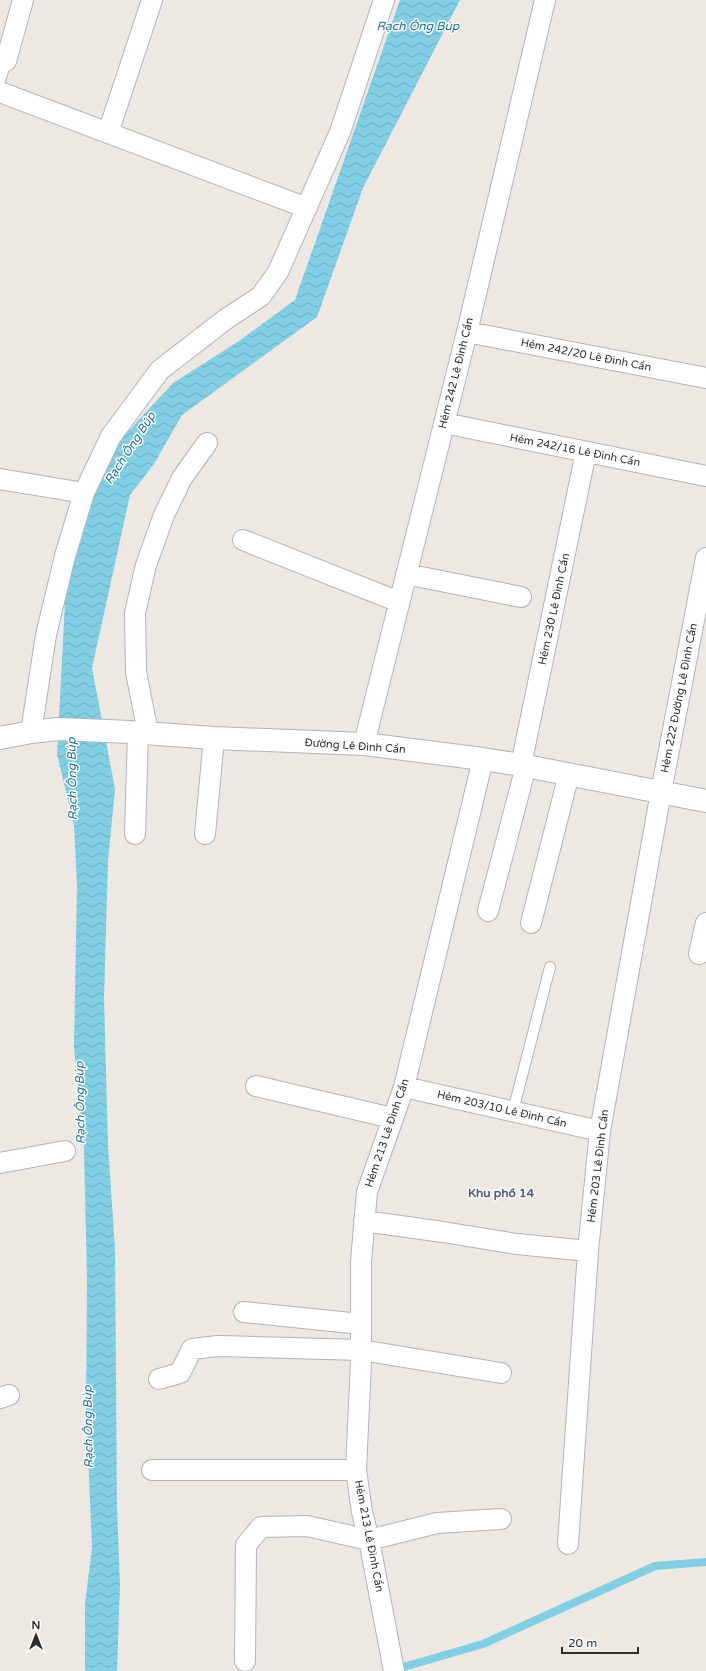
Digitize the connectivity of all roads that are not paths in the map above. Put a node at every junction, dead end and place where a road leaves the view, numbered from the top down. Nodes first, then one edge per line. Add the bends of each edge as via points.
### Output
1 (23, 0) edge
2 (152, 0) edge
3 (384, 0) edge
4 (545, 0) edge
5 (6, 61) joint
6 (0, 81) edge
7 (0, 92) edge
8 (108, 133) junction
9 (306, 208) junction
10 (467, 332) junction
11 (706, 378) edge
12 (444, 423) junction
13 (207, 443) dead end
14 (586, 452) junction
15 (706, 476) edge
16 (0, 479) edge
17 (84, 493) junction
18 (243, 540) dead end
19 (706, 558) edge
20 (406, 574) junction
21 (521, 597) dead end
22 (399, 602) junction
23 (31, 732) junction
24 (139, 732) junction
25 (0, 738) edge
26 (214, 738) junction
27 (364, 744) junction
28 (483, 759) junction
29 (524, 766) junction
30 (569, 774) junction
31 (661, 792) junction
32 (706, 801) edge
33 (135, 834) dead end
34 (204, 834) dead end
35 (488, 911) dead end
36 (706, 923) edge
37 (531, 924) dead end
38 (699, 954) dead end
39 (550, 967) dead end
40 (256, 1086) dead end
41 (404, 1087) junction
42 (513, 1111) junction
43 (392, 1118) junction
44 (600, 1131) junction
45 (65, 1151) dead end
46 (0, 1164) edge
47 (364, 1221) junction
48 (588, 1251) junction
49 (244, 1312) dead end
50 (361, 1324) junction
51 (361, 1350) junction
52 (501, 1373) dead end
53 (159, 1379) dead end
54 (152, 1470) dead end
55 (356, 1470) junction
56 (500, 1519) dead end
57 (369, 1540) junction
58 (568, 1544) dead end
59 (245, 1661) dead end
60 (393, 1663) edge

1 - 5 street
2 - 8 street
3 - 9 street via 340,132
4 - 10 street, Hẻm 242 Lê Đình Cẩn
5 - 6 lane
7 - 8 street
8 - 9 street
9 - 17 street via 278,272 261,296 226,319 160,370 111,436
10 - 11 street, Hẻm 242/20 Lê Đình Cẩn
10 - 12 street, Hẻm 242 Lê Đình Cẩn
12 - 14 street, Hẻm 242/16 Lê Đình Cẩn
12 - 20 street, Hẻm 242 Lê Đình Cẩn
13 - 24 street via 182,478 164,515 146,565 135,613
14 - 15 street, Hẻm 242/16 Lê Đình Cẩn
14 - 29 street, Hẻm 230 Lê Đình Cẩn
16 - 17 street
17 - 23 street via 65,556 46,635
18 - 22 street
19 - 31 street, Hẻm 222 Đường Lê Đình Cẩn
20 - 21 street
20 - 22 street, Hẻm 242 Lê Đình Cẩn
22 - 27 street, Hẻm 242 Lê Đình Cẩn
23 - 24 street, Đường Lê Đình Cẩn via 58,729
23 - 25 street, Đường Lê Đình Cẩn
24 - 26 street, Đường Lê Đình Cẩn
24 - 33 street
26 - 27 street, Đường Lê Đình Cẩn
26 - 34 street
27 - 28 street, Đường Lê Đình Cẩn
28 - 29 street, Đường Lê Đình Cẩn
28 - 41 street, Hẻm 213 Lê Đình Cẩn
29 - 30 street, Đường Lê Đình Cẩn
29 - 35 street, Hẻm 230 Lê Đình Cẩn
30 - 31 street, Đường Lê Đình Cẩn
30 - 37 street
31 - 32 street, Đường Lê Đình Cẩn
31 - 44 street, Hẻm 203 Lê Đình Cẩn
36 - 38 street
39 - 42 lane
40 - 43 street
41 - 42 street, Hẻm 203/10 Lê Đình Cẩn
41 - 43 street, Hẻm 213 Lê Đình Cẩn
42 - 44 street, Hẻm 203/10 Lê Đình Cẩn
43 - 47 street, Hẻm 213 Lê Đình Cẩn via 367,1192
44 - 48 street, Hẻm 203 Lê Đình Cẩn
45 - 46 street
47 - 48 street via 517,1244
47 - 50 street, Hẻm 213 Lê Đình Cẩn
48 - 58 street, Hẻm 203 Lê Đình Cẩn
49 - 50 street
50 - 51 street, Hẻm 213 Lê Đình Cẩn
51 - 52 street
51 - 53 street via 218,1346 192,1349 180,1373
51 - 55 street, Hẻm 213 Lê Đình Cẩn
54 - 55 street
55 - 57 street, Hẻm 213 Lê Đình Cẩn
56 - 57 street via 437,1523
57 - 59 street via 306,1526 261,1527 246,1545
57 - 60 street, Hẻm 213 Lê Đình Cẩn

